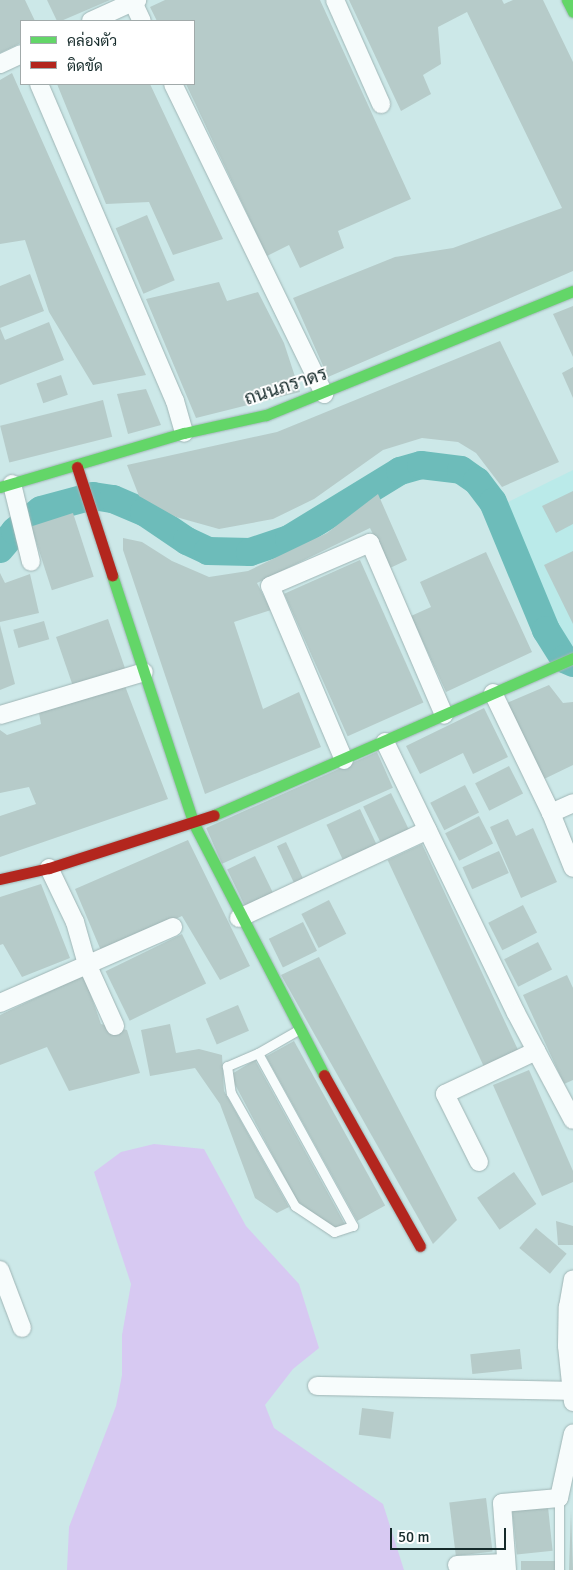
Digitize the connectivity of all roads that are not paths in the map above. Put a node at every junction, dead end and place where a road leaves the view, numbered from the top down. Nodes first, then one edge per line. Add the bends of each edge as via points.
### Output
1 (335, 0) edge
2 (567, 0) edge
3 (134, 1) edge
4 (573, 12) edge
5 (93, 20) edge
6 (142, 20) edge
7 (20, 54) edge
8 (0, 64) edge
9 (39, 85) edge
10 (173, 85) edge
11 (381, 104) dead end
12 (573, 291) edge
13 (324, 394) junction
14 (184, 433) junction
15 (77, 467) junction
16 (6, 486) edge
17 (31, 562) dead end
18 (573, 658) edge
19 (144, 672) junction
20 (493, 693) junction
21 (0, 715) edge
22 (444, 715) junction
23 (385, 742) junction
24 (344, 760) junction
25 (573, 803) edge
26 (551, 813) junction
27 (194, 824) junction
28 (428, 830) junction
29 (49, 868) junction
30 (573, 868) edge
31 (0, 879) edge
32 (239, 918) junction
33 (173, 927) dead end
34 (87, 964) junction
35 (0, 1003) edge
36 (115, 1026) dead end
37 (298, 1030) junction
38 (536, 1051) junction
39 (258, 1053) junction
40 (573, 1120) edge
41 (479, 1162) dead end
42 (420, 1246) dead end
43 (0, 1270) edge
44 (573, 1279) edge
45 (22, 1328) dead end
46 (318, 1386) dead end
47 (572, 1397) edge
48 (573, 1432) edge
49 (558, 1498) junction
50 (458, 1566) dead end
51 (506, 1567) edge
52 (559, 1570) edge

1 - 11 street
2 - 4 street
3 - 5 street
3 - 6 street
7 - 8 street
9 - 14 street via 175,401
10 - 13 street
12 - 13 street, ถนนภราดร
13 - 14 street, ถนนภราดร via 266,415
14 - 15 street, ถนนภราดร
15 - 16 street, ถนนภราดร
15 - 19 street
16 - 17 street via 20,514
18 - 20 street
19 - 21 street
19 - 27 street
20 - 22 street
20 - 26 street
22 - 23 street
22 - 24 street via 370,543 270,586
23 - 24 street
23 - 28 street
24 - 27 street
25 - 26 street
26 - 30 street
27 - 29 street
27 - 32 street
28 - 32 street
28 - 38 street
29 - 31 street
29 - 34 street via 75,922
32 - 37 street
33 - 34 street
34 - 35 street
34 - 36 street
37 - 39 lane
37 - 42 street
38 - 40 street
38 - 41 street via 445,1094
39 - 39 lane via 227,1066 231,1093 295,1206 334,1232 353,1226
43 - 45 street
44 - 47 street via 567,1346
46 - 47 street
48 - 49 street
49 - 51 street via 502,1503
49 - 52 lane
50 - 51 street

